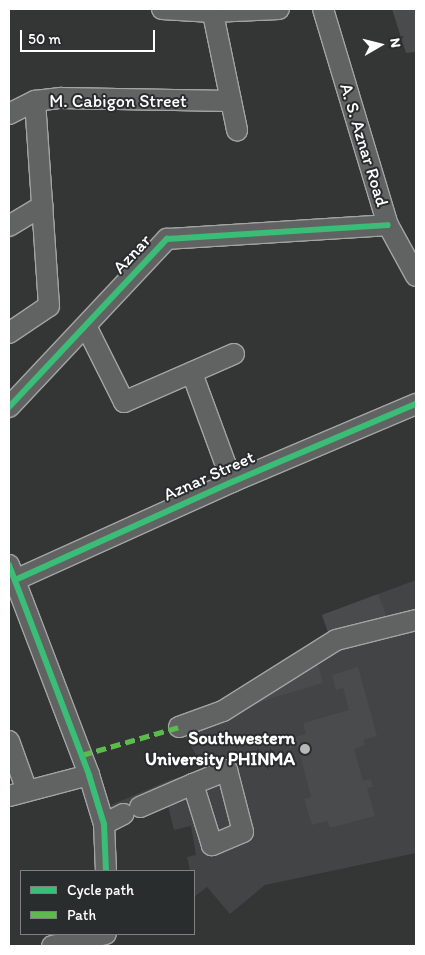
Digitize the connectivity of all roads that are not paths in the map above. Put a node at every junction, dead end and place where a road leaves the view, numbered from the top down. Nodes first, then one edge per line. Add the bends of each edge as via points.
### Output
1 (162, 9) edge
2 (279, 9) edge
3 (323, 9) edge
4 (212, 11) edge
5 (35, 101) junction
6 (231, 102) junction
7 (9, 114) edge
8 (237, 130) dead end
9 (42, 206) junction
10 (388, 225) junction
11 (9, 226) edge
12 (416, 276) edge
13 (86, 326) junction
14 (9, 333) edge
15 (234, 354) dead end
16 (192, 373) junction
17 (416, 404) edge
18 (9, 407) edge
19 (232, 482) junction
20 (12, 572) edge
21 (416, 620) edge
22 (179, 727) dead end
23 (9, 741) edge
24 (89, 774) junction
25 (193, 784) dead end
26 (18, 793) edge
27 (104, 824) junction
28 (106, 870) edge
29 (102, 935) edge
30 (52, 946) edge

1 - 4 street
2 - 4 street
3 - 10 street, A. S. Aznar Road
4 - 6 street
5 - 6 street, M. Cabigon Street via 61,98
5 - 7 street, M. Cabigon Street
5 - 9 street
6 - 8 street
9 - 11 street
9 - 14 street via 49,306
10 - 12 street, A. S. Aznar Road
10 - 13 street, Aznar via 167,239
13 - 16 street via 124,402
13 - 18 street, Aznar
15 - 16 street
16 - 19 street
17 - 19 street, Aznar Street
19 - 20 street, Aznar Street
20 - 24 street
21 - 22 street via 336,640 223,711
23 - 26 street
24 - 26 street
24 - 27 street
25 - 27 street
27 - 28 street
29 - 30 street

